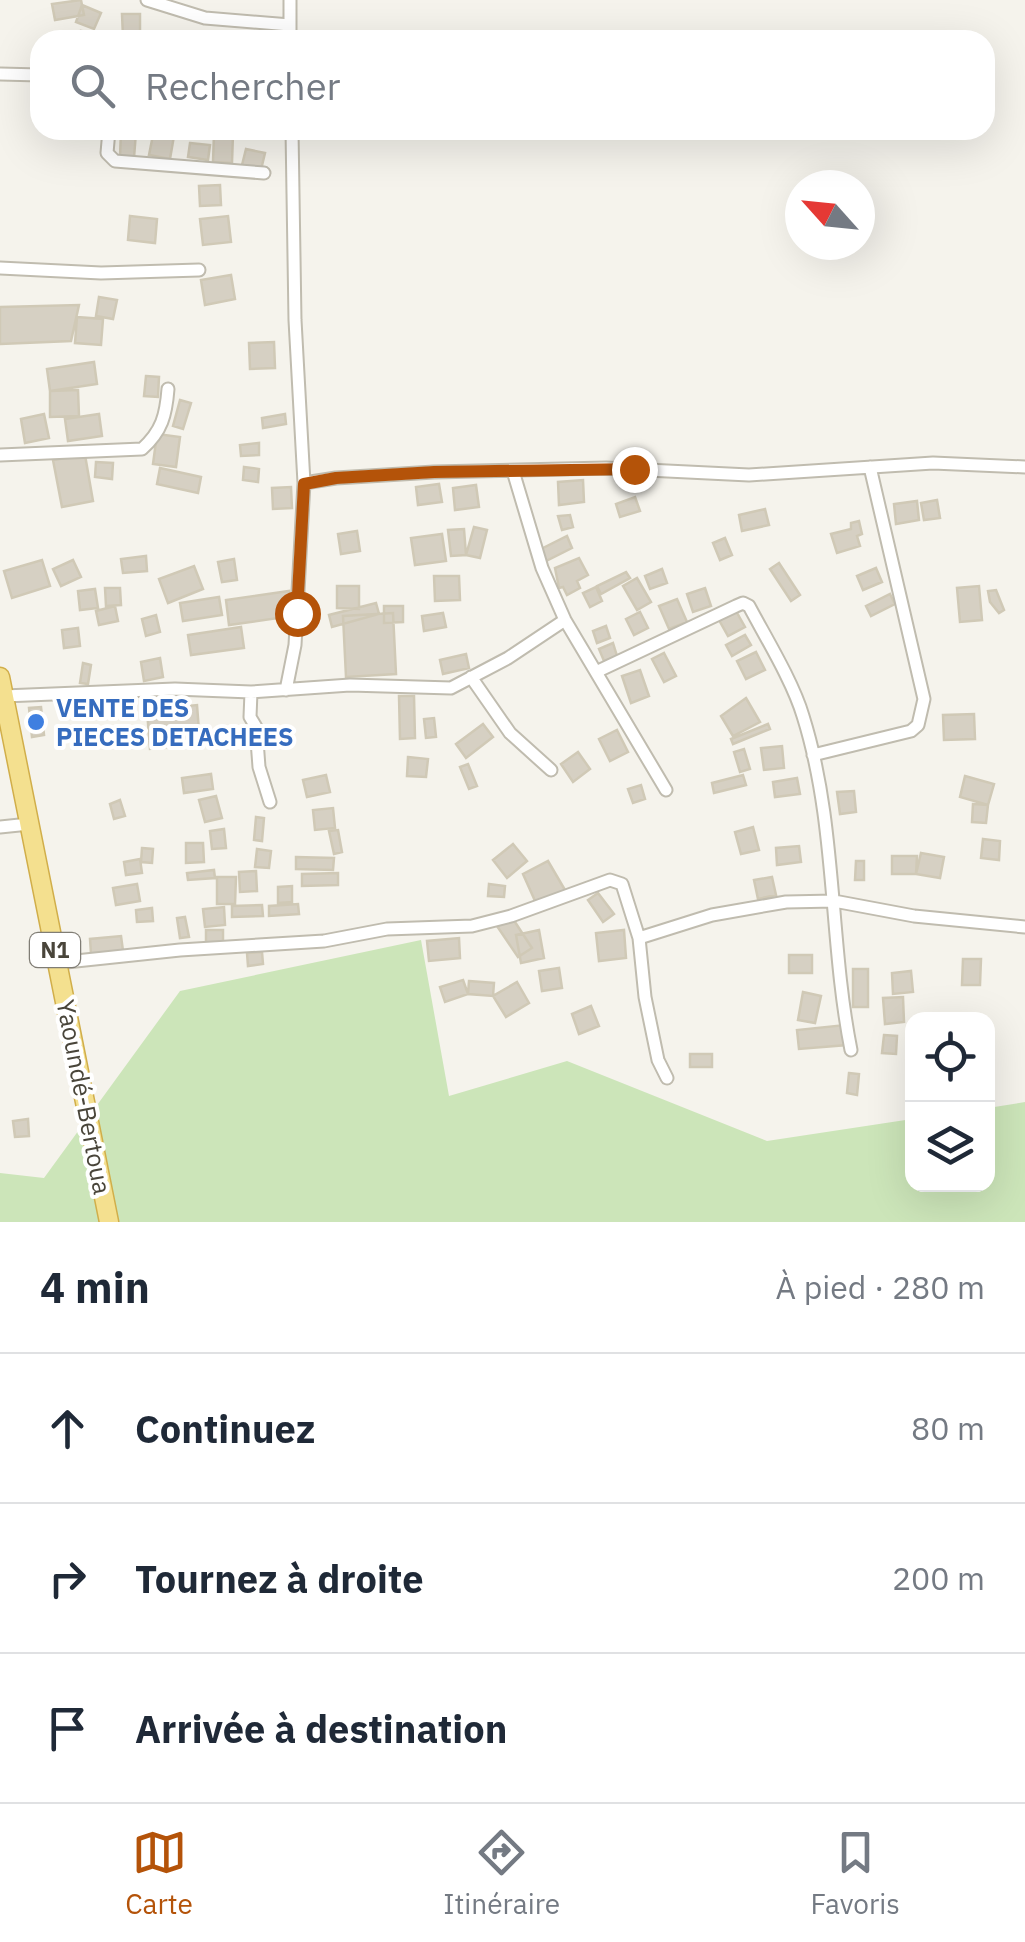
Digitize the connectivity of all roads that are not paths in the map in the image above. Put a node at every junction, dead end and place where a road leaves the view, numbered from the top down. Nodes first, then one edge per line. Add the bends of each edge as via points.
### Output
1 (147, 0) edge
2 (290, 0) edge
3 (290, 25) junction
4 (290, 30) edge
5 (0, 74) edge
6 (30, 75) edge
7 (108, 140) edge
8 (292, 140) edge
9 (264, 173) dead end
10 (0, 268) edge
11 (199, 270) dead end
12 (168, 390) dead end
13 (0, 454) edge
14 (870, 467) junction
15 (1025, 468) edge
16 (513, 471) junction
17 (304, 484) junction
18 (565, 620) junction
19 (596, 672) junction
20 (470, 678) junction
21 (2, 686) edge
22 (286, 690) junction
23 (251, 692) junction
24 (4, 716) edge
25 (813, 755) junction
26 (551, 770) dead end
27 (666, 790) dead end
28 (270, 802) dead end
29 (30, 824) junction
30 (0, 827) edge
31 (834, 900) junction
32 (1025, 927) edge
33 (638, 938) junction
34 (58, 963) junction
35 (852, 1050) dead end
36 (667, 1078) dead end
37 (109, 1222) edge

1 - 3 street via 206,18
2 - 3 street
3 - 4 street
5 - 6 street
7 - 9 street via 114,160
8 - 17 street
10 - 11 street
12 - 13 street via 166,418 142,448
14 - 15 street
14 - 16 street via 748,475
14 - 25 street via 918,666 922,716 911,731
16 - 17 street
16 - 18 street
17 - 22 street via 296,645
18 - 19 street
18 - 20 street
19 - 25 street via 749,606 802,712
19 - 27 street
20 - 22 street via 451,688
20 - 26 street via 510,733
21 - 23 street
21 - 24 highway, Yaoundé-Bertoua / N1
22 - 23 street
23 - 28 street via 250,717
24 - 29 highway, Yaoundé-Bertoua / N1
25 - 31 street
29 - 30 street
29 - 34 highway, Yaoundé-Bertoua / N1
31 - 32 street
31 - 33 street via 712,915
31 - 35 street via 840,996
33 - 34 street via 622,884 610,880 472,926
33 - 36 street via 644,997
34 - 37 highway, Yaoundé-Bertoua / N1

